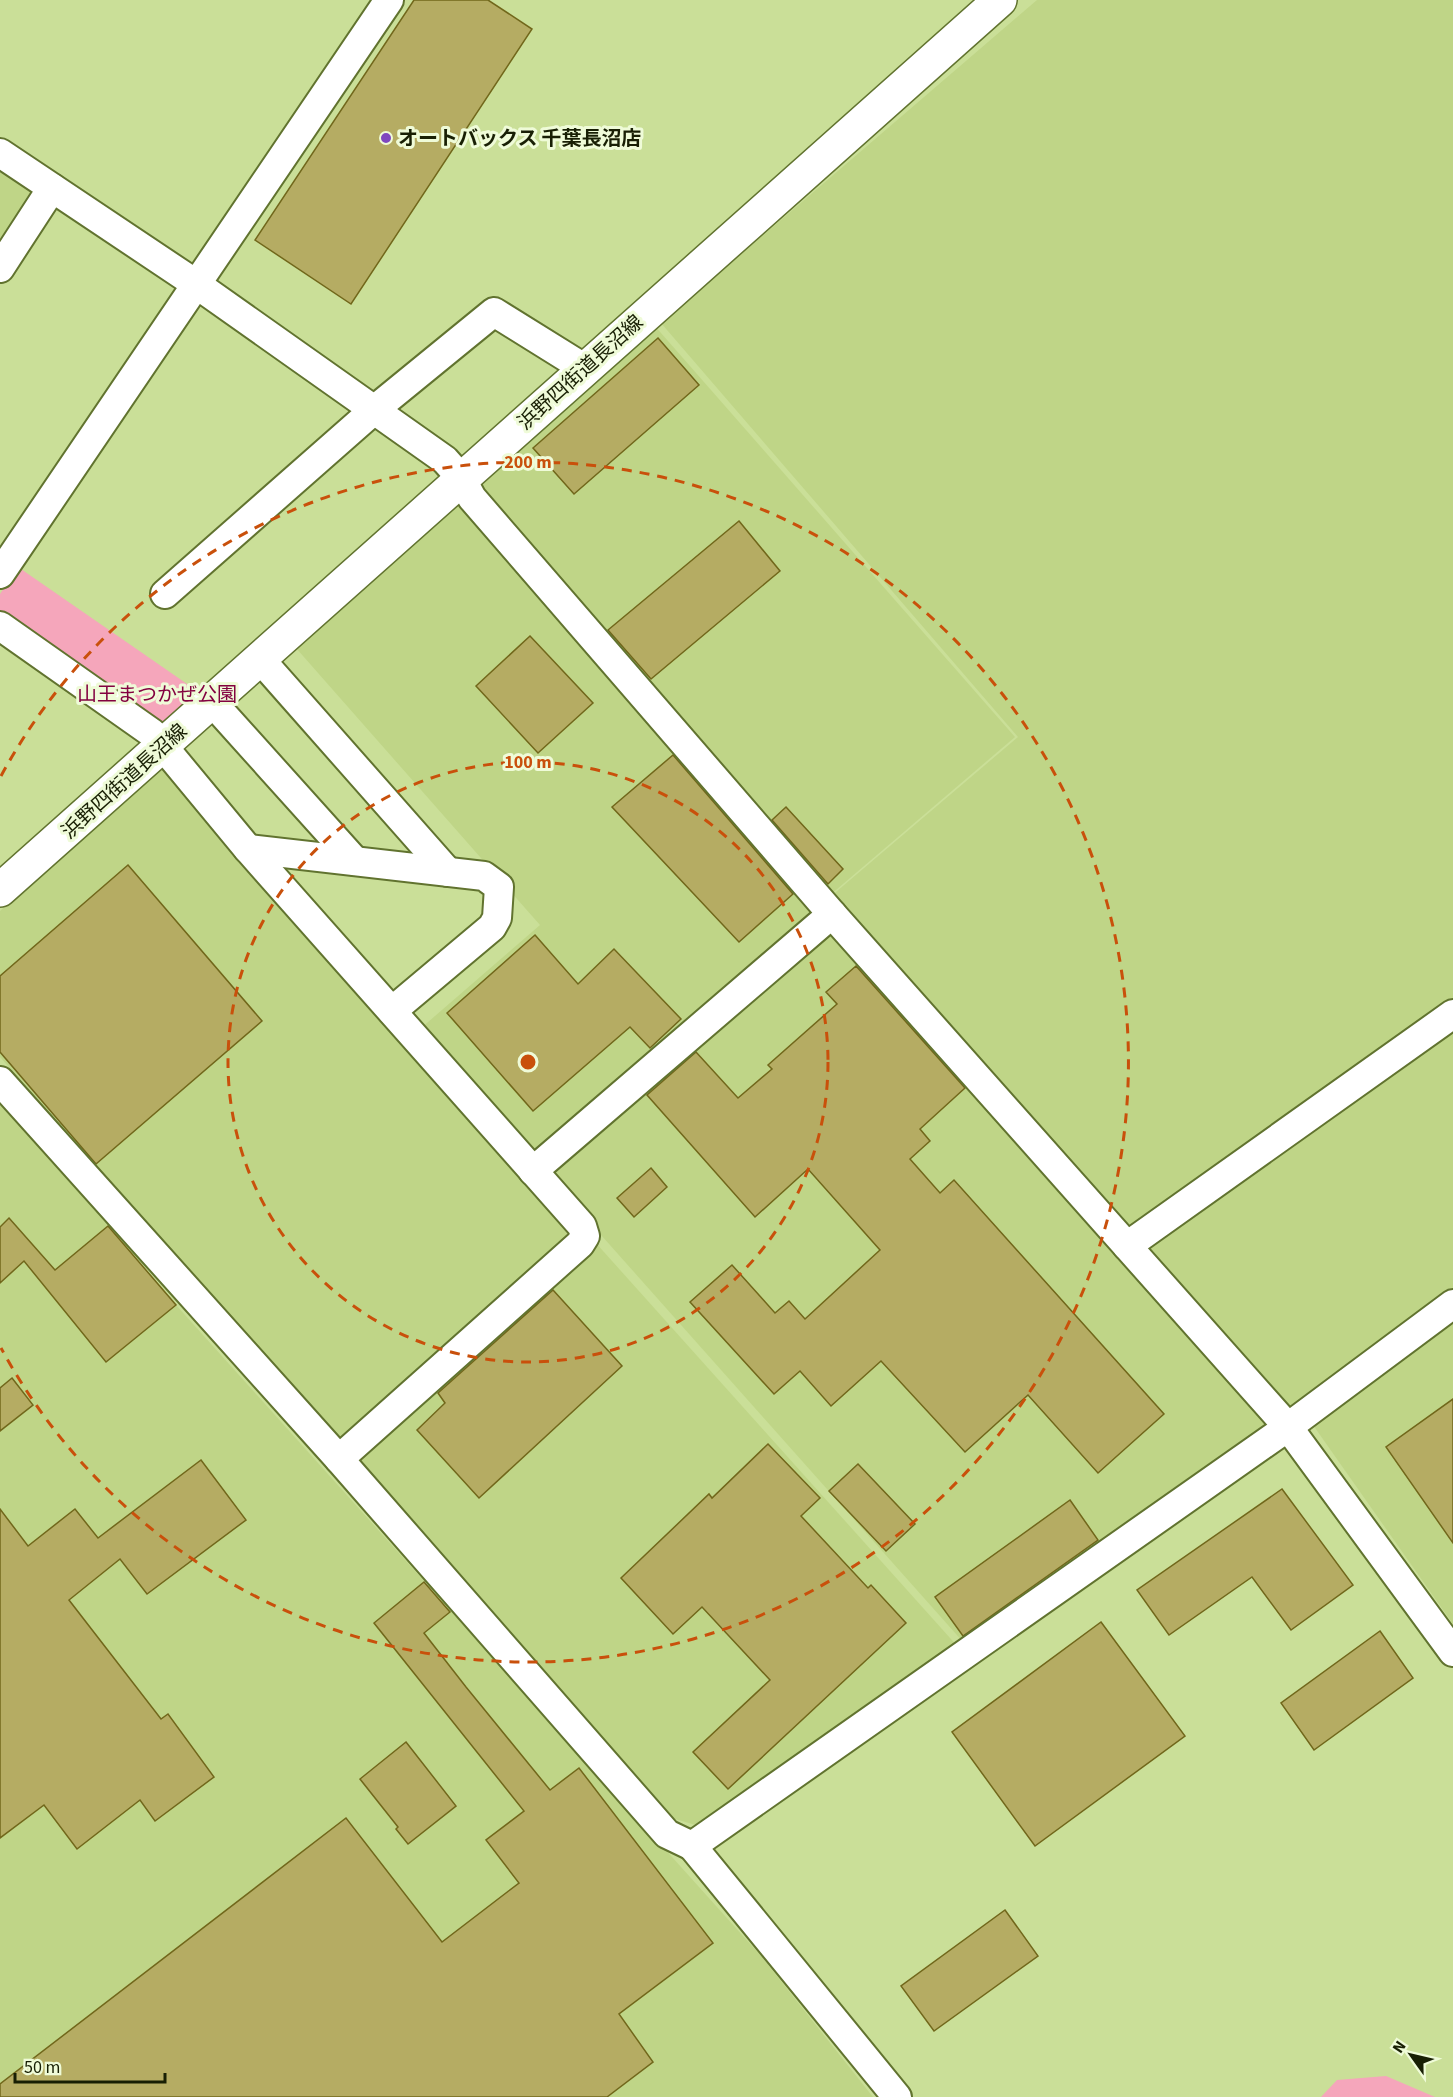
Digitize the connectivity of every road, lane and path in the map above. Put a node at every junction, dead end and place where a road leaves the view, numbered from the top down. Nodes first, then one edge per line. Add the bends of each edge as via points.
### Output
1 (993, 2) edge
2 (381, 3) edge
3 (0, 153) edge
4 (52, 188) junction
5 (0, 267) edge
6 (196, 284) junction
7 (584, 368) junction
8 (374, 410) junction
9 (461, 477) junction
10 (0, 574) edge
11 (165, 594) dead end
12 (0, 626) edge
13 (260, 659) junction
14 (212, 702) junction
15 (164, 746) junction
16 (248, 849) junction
17 (356, 861) junction
18 (448, 872) junction
19 (0, 890) edge
20 (832, 914) junction
21 (392, 1011) junction
22 (1453, 1014) edge
23 (0, 1081) edge
24 (533, 1171) junction
25 (1127, 1246) junction
26 (1453, 1304) edge
27 (1288, 1427) junction
28 (339, 1459) junction
29 (1453, 1652) edge
30 (692, 1846) junction
31 (897, 2097) edge

1 - 7 main road, 浜野四街道長沼線
2 - 6 street
3 - 4 street
4 - 5 street
4 - 6 street
6 - 8 street
6 - 10 street
7 - 8 street via 494,312
7 - 9 main road, 浜野四街道長沼線
8 - 9 street via 445,460
8 - 11 street
9 - 13 main road, 浜野四街道長沼線
9 - 20 street via 472,498
12 - 15 street via 152,733
13 - 14 main road, 浜野四街道長沼線
13 - 18 street
14 - 15 main road, 浜野四街道長沼線
14 - 17 street
15 - 16 street
15 - 19 main road, 浜野四街道長沼線
16 - 17 street
16 - 21 street
17 - 18 street
18 - 21 street via 494,880 499,887 497,918 492,927
20 - 24 street
20 - 25 street
21 - 24 street
22 - 25 street
23 - 28 street
24 - 28 street via 582,1226 585,1236 580,1244
25 - 27 street
26 - 27 street
27 - 29 street
27 - 30 street
28 - 30 street via 667,1834
30 - 31 street

